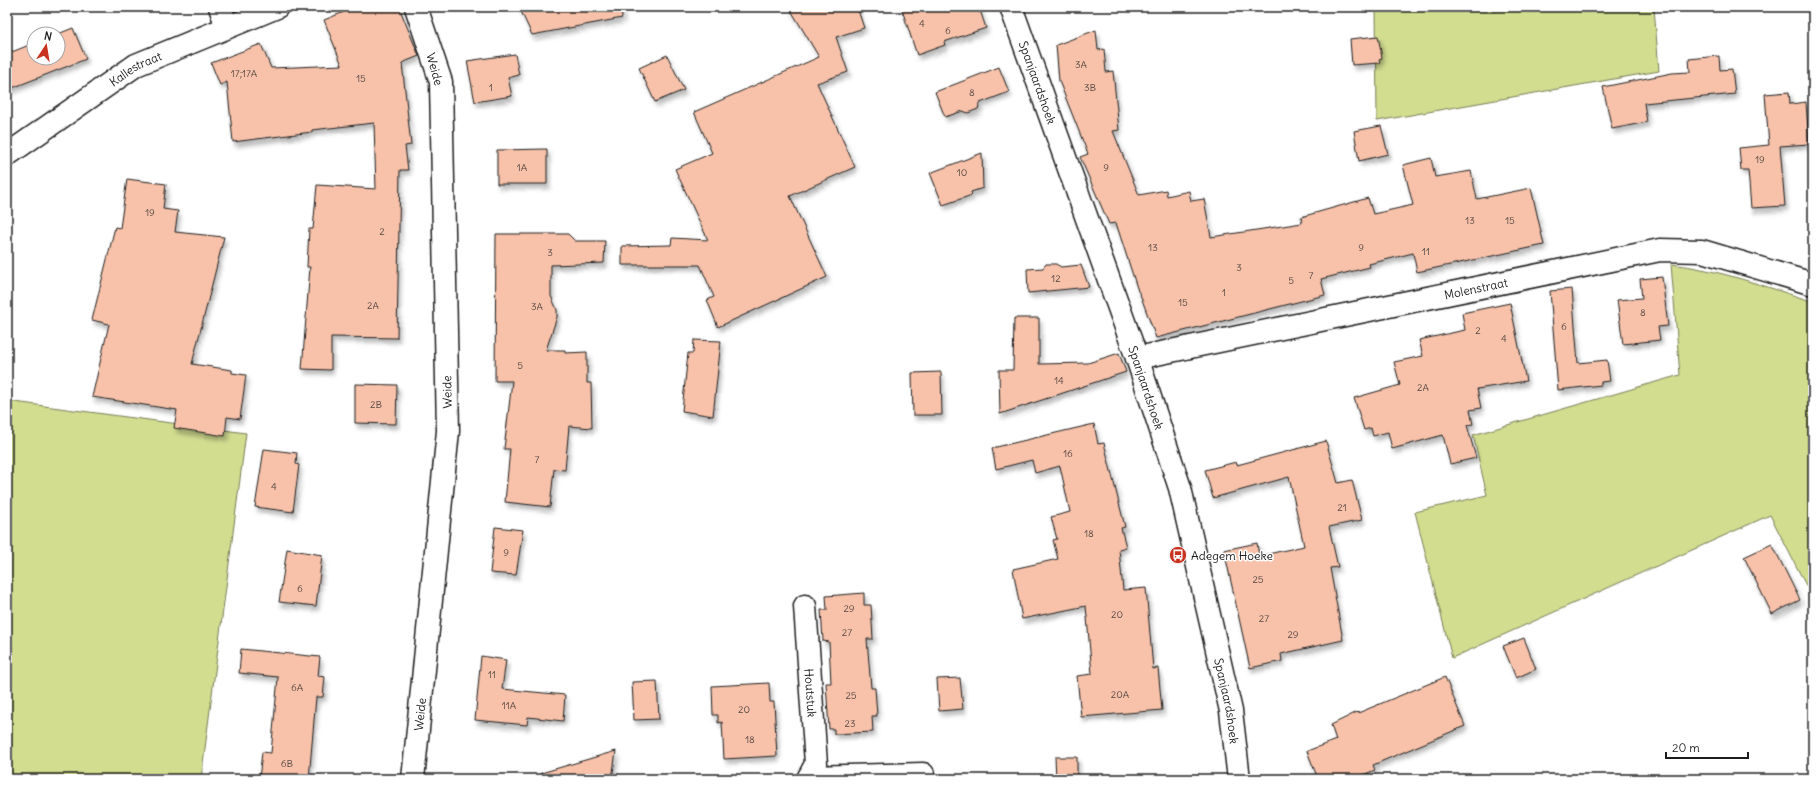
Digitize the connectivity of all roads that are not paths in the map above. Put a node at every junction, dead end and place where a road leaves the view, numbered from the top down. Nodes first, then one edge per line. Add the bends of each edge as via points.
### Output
1 (220, 7) edge
2 (277, 7) edge
3 (416, 7) edge
4 (1011, 7) edge
5 (227, 27) junction
6 (7, 155) edge
7 (1813, 284) edge
8 (1137, 358) junction
9 (805, 606) dead end
10 (923, 774) dead end
11 (809, 778) edge
12 (413, 779) edge
13 (1239, 779) edge

1 - 5 street
2 - 5 street, Kallestraat
3 - 12 street, Weide via 441,82 448,431
4 - 8 street, Spanjaardshoek
5 - 6 street, Kallestraat via 136,65
7 - 8 street, Molenstraat via 1702,252 1660,250
8 - 13 street, Spanjaardshoek via 1180,488 1231,711
9 - 11 street, Houtstuk via 816,764
10 - 11 street, Houtstuk

